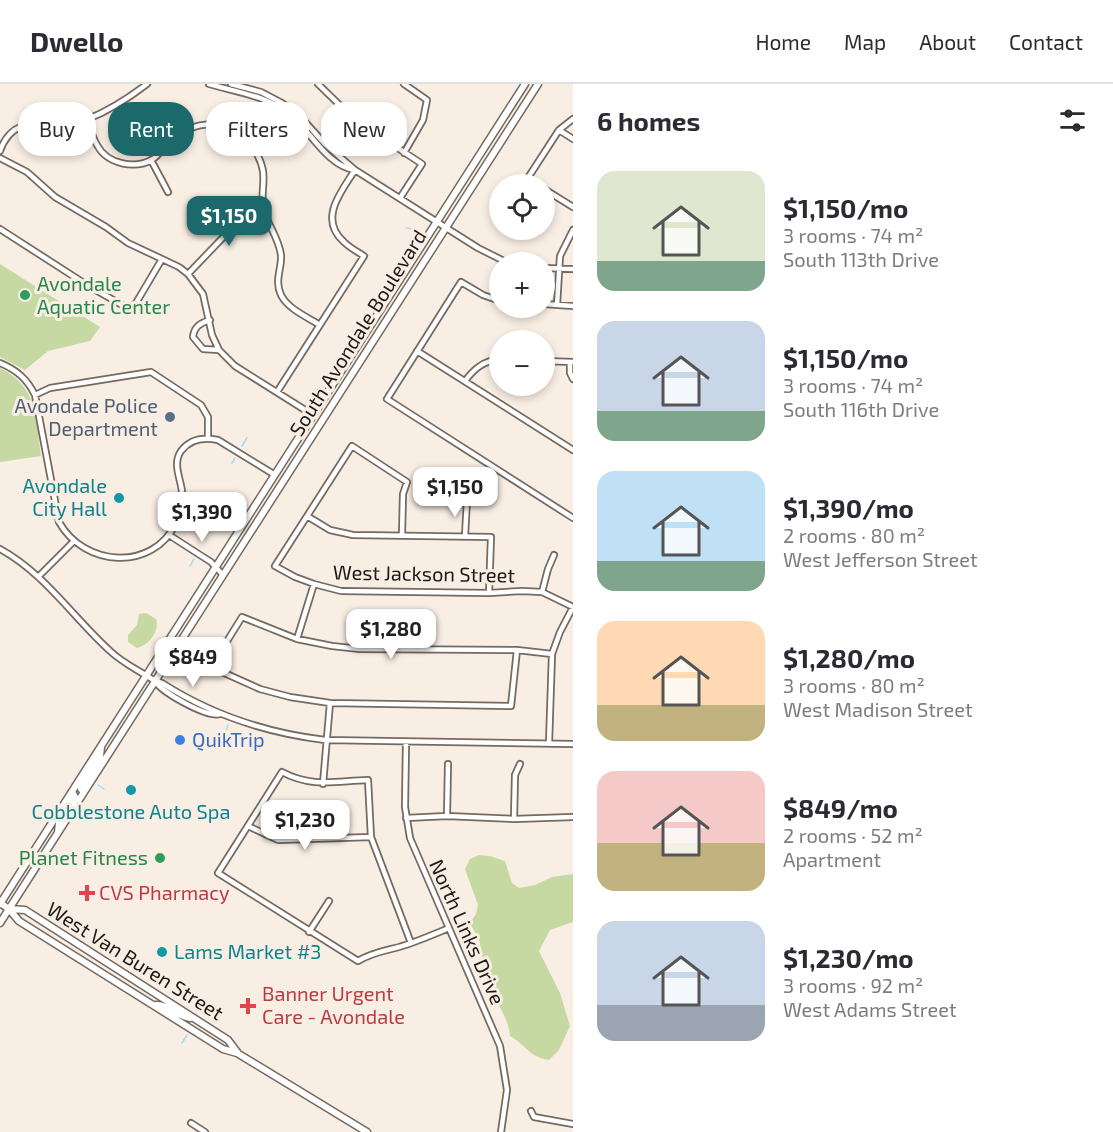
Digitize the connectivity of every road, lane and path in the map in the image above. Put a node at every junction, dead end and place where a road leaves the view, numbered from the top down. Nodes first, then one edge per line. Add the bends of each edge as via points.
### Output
1 (147, 84) edge
2 (208, 84) edge
3 (318, 84) edge
4 (404, 84) edge
5 (525, 84) edge
6 (537, 84) edge
7 (233, 86) edge
8 (337, 102) edge
9 (96, 114) edge
10 (573, 119) edge
11 (18, 128) edge
12 (559, 130) junction
13 (573, 139) edge
14 (96, 144) edge
15 (407, 148) edge
16 (0, 151) edge
17 (407, 155) edge
18 (0, 158) edge
19 (151, 160) junction
20 (355, 170) junction
21 (531, 174) edge
22 (168, 192) dead end
23 (555, 196) edge
24 (400, 198) junction
25 (573, 207) edge
26 (264, 212) junction
27 (437, 222) junction
28 (445, 227) junction
29 (0, 229) edge
30 (573, 230) edge
31 (489, 254) edge
32 (162, 259) junction
33 (558, 268) junction
34 (573, 269) edge
35 (188, 274) junction
36 (489, 297) edge
37 (557, 305) joint
38 (573, 306) edge
39 (210, 320) junction
40 (320, 325) junction
41 (219, 350) junction
42 (417, 351) junction
43 (489, 361) edge
44 (555, 361) edge
45 (571, 362) edge
46 (0, 363) edge
47 (573, 379) edge
48 (465, 381) junction
49 (277, 393) junction
50 (36, 395) junction
51 (313, 415) junction
52 (208, 438) junction
53 (573, 450) edge
54 (275, 475) junction
55 (283, 480) junction
56 (467, 500) dead end
57 (308, 516) junction
58 (573, 518) edge
59 (169, 535) junction
60 (402, 535) junction
61 (465, 536) junction
62 (74, 541) junction
63 (0, 549) edge
64 (554, 555) dead end
65 (216, 569) junction
66 (223, 575) junction
67 (39, 576) junction
68 (314, 584) junction
69 (542, 592) junction
70 (489, 593) junction
71 (573, 607) edge
72 (297, 639) junction
73 (517, 650) junction
74 (552, 654) junction
75 (147, 675) junction
76 (155, 681) junction
77 (330, 703) junction
78 (325, 740) junction
79 (406, 742) junction
80 (549, 743) junction
81 (573, 744) edge
82 (101, 747) junction
83 (448, 764) dead end
84 (520, 764) dead end
85 (323, 784) junction
86 (72, 792) junction
87 (84, 792) junction
88 (447, 816) junction
89 (573, 817) edge
90 (406, 818) junction
91 (514, 819) junction
92 (248, 826) junction
93 (58, 832) junction
94 (371, 837) junction
95 (329, 901) dead end
96 (0, 904) edge
97 (9, 909) junction
98 (0, 923) edge
99 (449, 928) junction
100 (309, 932) junction
101 (411, 943) junction
102 (113, 979) junction
103 (157, 995) junction
104 (155, 1005) junction
105 (194, 1018) junction
106 (237, 1053) junction
107 (531, 1111) dead end
108 (191, 1123) dead end
109 (573, 1124) edge
110 (205, 1132) edge
111 (367, 1132) edge
112 (501, 1132) edge

1 - 9 street
2 - 7 street
3 - 8 street
4 - 15 street via 427,100 423,120
5 - 27 main road, South Avondale Boulevard
6 - 28 main road, South Avondale Boulevard
7 - 20 street via 287,113 327,154
10 - 12 street
11 - 16 street via 10,133
12 - 13 street
12 - 21 street
14 - 19 street via 106,156 124,164 138,165
17 - 24 street via 422,164
18 - 32 street via 27,172 55,197 128,243
19 - 22 street
19 - 26 street via 173,137 190,128 205,124 230,127 244,136 258,155 263,172
20 - 24 street
20 - 40 street via 335,200 331,215 333,228 343,242 364,256
23 - 25 street
24 - 27 street
26 - 35 street via 234,225
26 - 40 street via 279,246 277,278 281,296 288,305
27 - 28 street
27 - 51 main road, South Avondale Boulevard
28 - 31 street
28 - 55 main road, South Avondale Boulevard
29 - 32 street via 129,309
30 - 33 street
32 - 35 street
33 - 34 street
33 - 37 street
35 - 39 street via 203,294
36 - 42 street via 461,282
37 - 38 street
39 - 41 street
39 - 41 street via 199,324 194,338 203,349
40 - 49 street
41 - 49 street via 235,366
42 - 48 street
42 - 58 street via 387,399
43 - 48 street via 474,369
44 - 45 street
45 - 47 street
46 - 50 street via 20,374
48 - 53 street
49 - 51 street
50 - 52 street via 50,388 151,372 206,410
50 - 62 street via 57,515
51 - 54 main road, South Avondale Boulevard
52 - 54 street via 229,445
52 - 59 street via 191,442 178,455 182,503
54 - 55 main road
54 - 65 main road, South Avondale Boulevard
55 - 66 main road, South Avondale Boulevard
56 - 61 street
57 - 60 street via 340,533
57 - 60 street via 352,446 407,482
57 - 68 street, West Jackson Street via 275,566
59 - 62 street via 152,548 124,558 99,556
59 - 65 street
60 - 61 street
61 - 70 street via 491,537
62 - 67 street
63 - 67 street
64 - 69 street
65 - 66 street
65 - 75 main road, South Avondale Boulevard
66 - 76 main road, South Avondale Boulevard
67 - 75 street via 109,650
68 - 70 street, West Jackson Street via 340,591
68 - 72 street
69 - 70 street, West Jackson Street
69 - 71 street, West Jackson Street
71 - 74 street
72 - 73 street via 360,649
72 - 77 street via 242,617 211,667 260,689
73 - 74 street
73 - 77 street via 511,706
74 - 80 street
75 - 76 street
75 - 82 main road, South Avondale Boulevard
76 - 78 street via 220,714 291,736
76 - 87 main road, South Avondale Boulevard
77 - 78 street
78 - 79 street
78 - 85 street
79 - 80 street
79 - 90 street, North Links Drive
80 - 81 street
82 - 86 main road
82 - 87 main road via 100,756 81,786
83 - 88 street
84 - 91 street via 514,775
85 - 92 street via 302,782 282,772
85 - 94 street via 368,780
86 - 93 main road via 75,797 59,823
86 - 96 main road
87 - 93 main road
88 - 90 street
88 - 91 street
89 - 91 street
90 - 99 street, North Links Drive via 416,855
92 - 94 street via 278,840
92 - 100 street via 218,873
93 - 97 main road
94 - 101 street
95 - 100 street
96 - 97 main road, West Van Buren Street
97 - 98 main road
97 - 102 main road, West Van Buren Street via 19,921
97 - 103 main road, West Van Buren Street via 25,910
99 - 101 street
99 - 112 street, North Links Drive via 500,1046 507,1090
100 - 101 street via 358,961
102 - 103 main road via 147,996
102 - 104 main road, West Van Buren Street
103 - 105 main road, West Van Buren Street
104 - 105 main road
104 - 106 main road, West Van Buren Street via 223,1049
105 - 106 main road, West Van Buren Street via 228,1040
106 - 111 main road, West Van Buren Street
107 - 109 street via 534,1117
108 - 110 street

